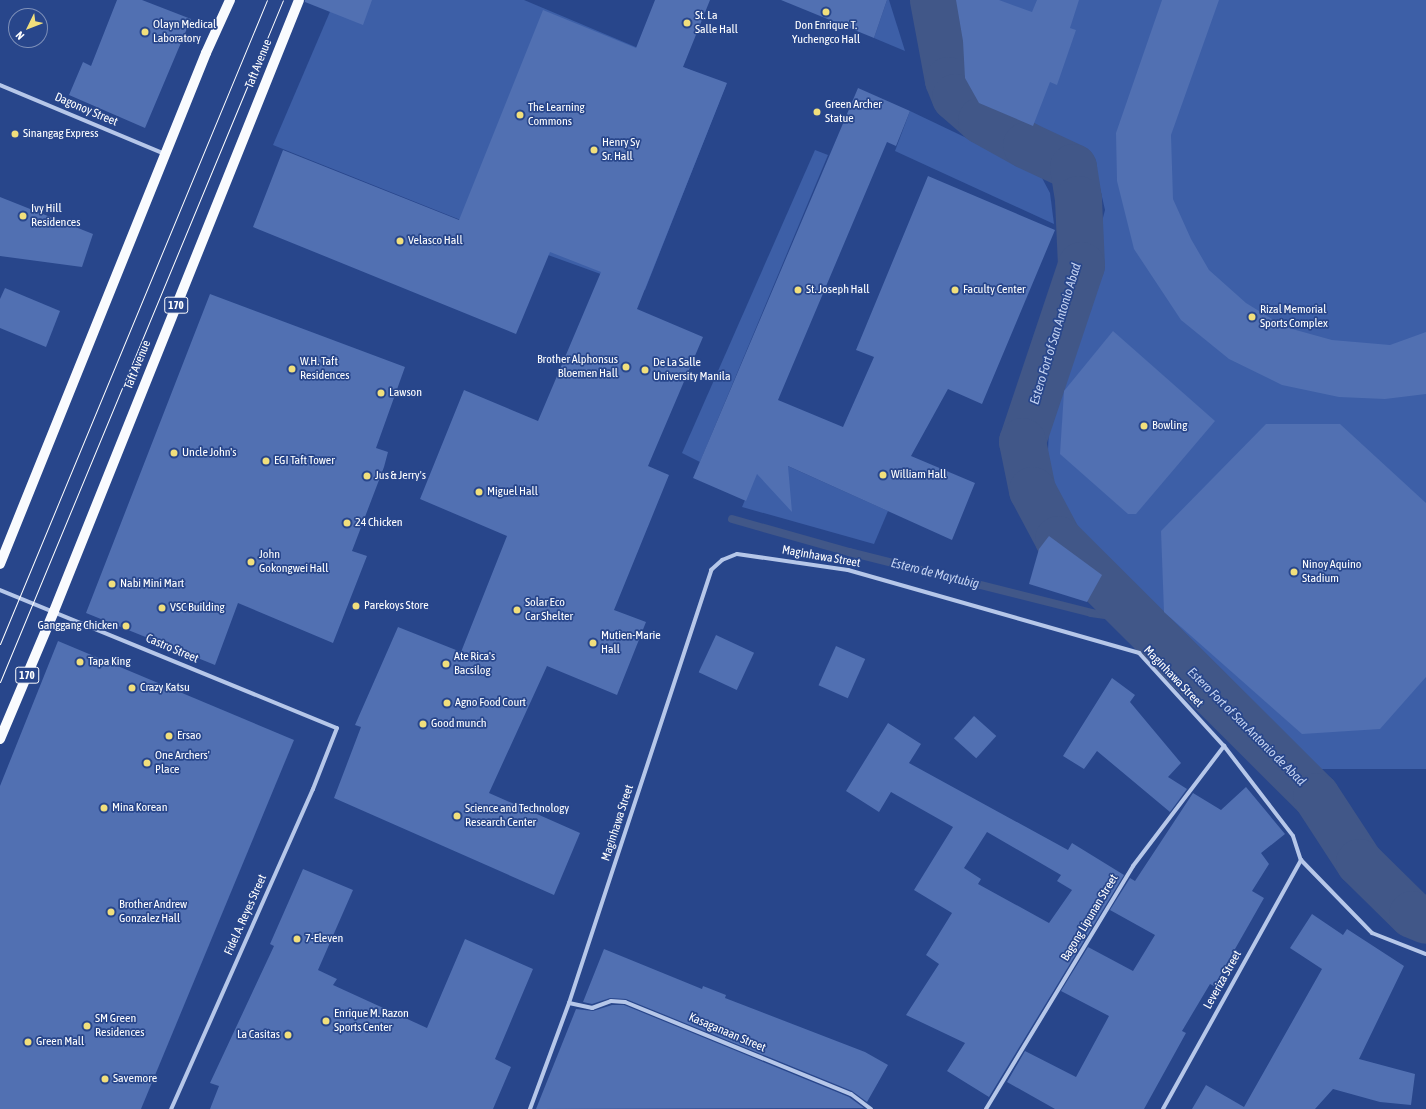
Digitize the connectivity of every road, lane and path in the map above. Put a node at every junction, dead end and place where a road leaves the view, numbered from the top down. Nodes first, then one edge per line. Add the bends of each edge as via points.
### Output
1 (230, 0) edge
2 (299, 0) edge
3 (0, 85) edge
4 (165, 154) junction
5 (0, 564) edge
6 (0, 590) edge
7 (54, 611) junction
8 (337, 728) joint
9 (0, 739) edge
10 (1224, 746) junction
11 (1301, 860) junction
12 (1426, 954) edge
13 (569, 1003) junction
14 (171, 1109) edge
15 (530, 1109) edge
16 (872, 1109) edge
17 (986, 1109) edge
18 (1163, 1109) edge

1 - 4 main road
2 - 7 main road, Taft Avenue / 170
3 - 4 street, Dagonoy Street
4 - 5 main road
6 - 7 street, Castro Street
7 - 8 street, Castro Street
7 - 9 main road, Taft Avenue / 170
8 - 14 street, Fidel A. Reyes Street via 313,789
10 - 11 street, Maginhawa Street via 1293,836
10 - 13 street, Maginhawa Street via 1139,653 848,570 737,554 722,560 711,570
10 - 17 street, Bagong Lipunan Street via 1133,866
11 - 12 street, Maginhawa Street via 1372,933
11 - 18 street, Leveriza Street
13 - 15 street, Maginhawa Street
13 - 16 street, Kasaganaan Street via 592,1008 611,1001 625,1002 844,1091

